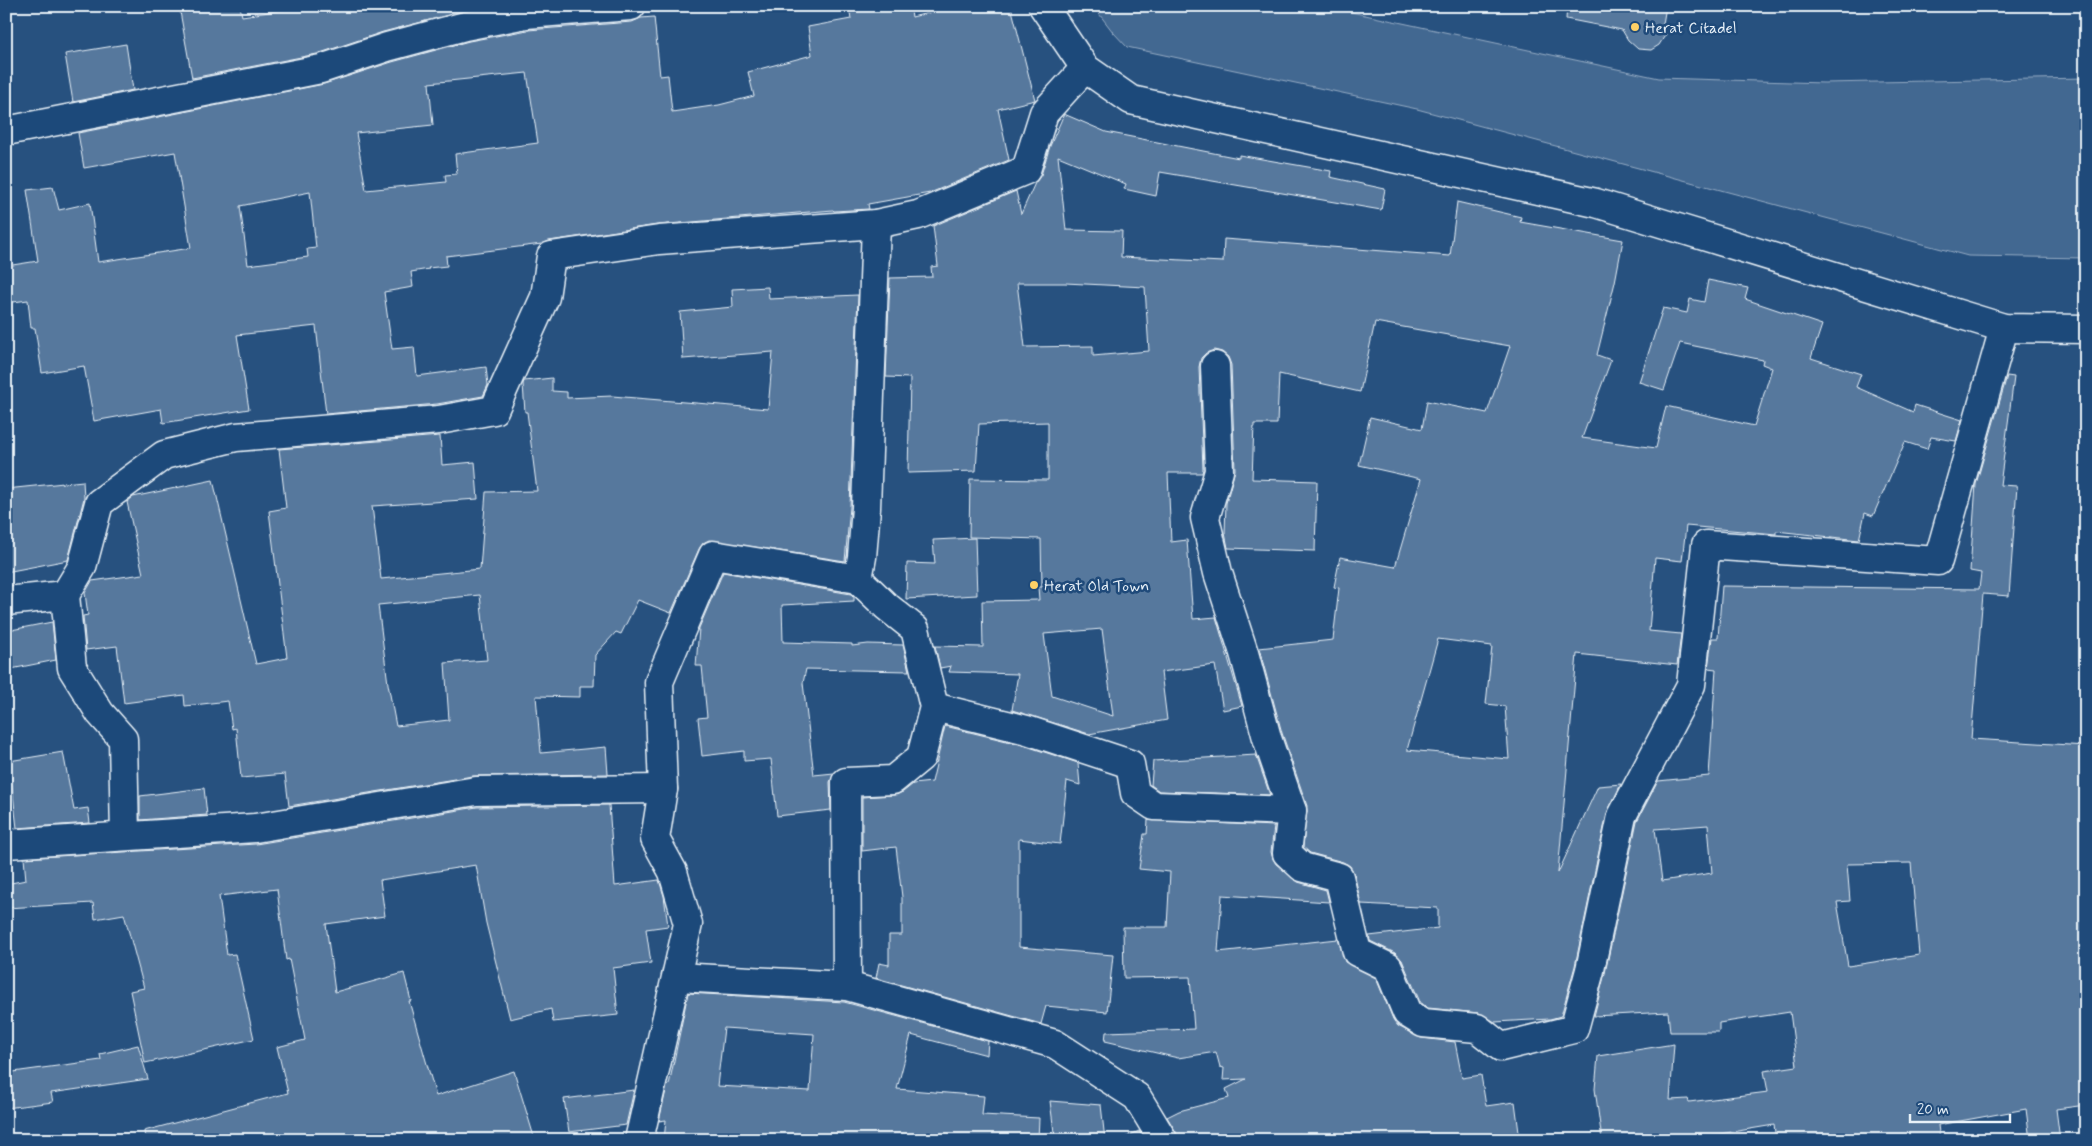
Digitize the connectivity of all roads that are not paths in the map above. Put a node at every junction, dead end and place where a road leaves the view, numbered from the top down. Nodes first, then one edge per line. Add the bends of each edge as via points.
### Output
1 (631, 6) edge
2 (1043, 6) edge
3 (1085, 68) junction
4 (6, 131) edge
5 (876, 224) junction
6 (2004, 328) junction
7 (2086, 329) edge
8 (1215, 366) dead end
9 (858, 580) junction
10 (64, 595) junction
11 (6, 601) edge
12 (934, 706) junction
13 (663, 789) junction
14 (1292, 811) junction
15 (125, 836) junction
16 (6, 844) edge
17 (677, 977) junction
18 (847, 986) junction
19 (639, 1140) edge
20 (1163, 1140) edge

1 - 4 street via 526,14 465,26 321,68
2 - 3 street
3 - 5 street via 1044,113 1026,170 918,215
3 - 6 street via 1131,100 1596,203
5 - 9 street via 866,508
5 - 10 street via 659,240 551,256 545,297 494,410 440,420 236,437 164,455 99,502 82,567
6 - 7 street
6 - 14 street via 1938,561 1706,545 1691,685 1622,816 1590,970 1574,1029 1501,1048 1477,1028 1423,1024 1407,1013 1388,967 1357,952 1338,877 1302,867 1287,853
8 - 14 street via 1219,472 1205,518 1218,573
9 - 12 street via 915,629
9 - 13 street via 714,556 660,682
10 - 11 street
10 - 15 street via 72,668 100,713 123,739
12 - 14 street via 1026,730 1130,764 1135,793 1154,806
12 - 18 street via 921,757 893,780 846,782
13 - 15 street via 476,791 255,828
13 - 17 street via 655,839 673,872 688,924
15 - 16 street
17 - 18 street
17 - 19 street
18 - 20 street via 1055,1044 1137,1097

